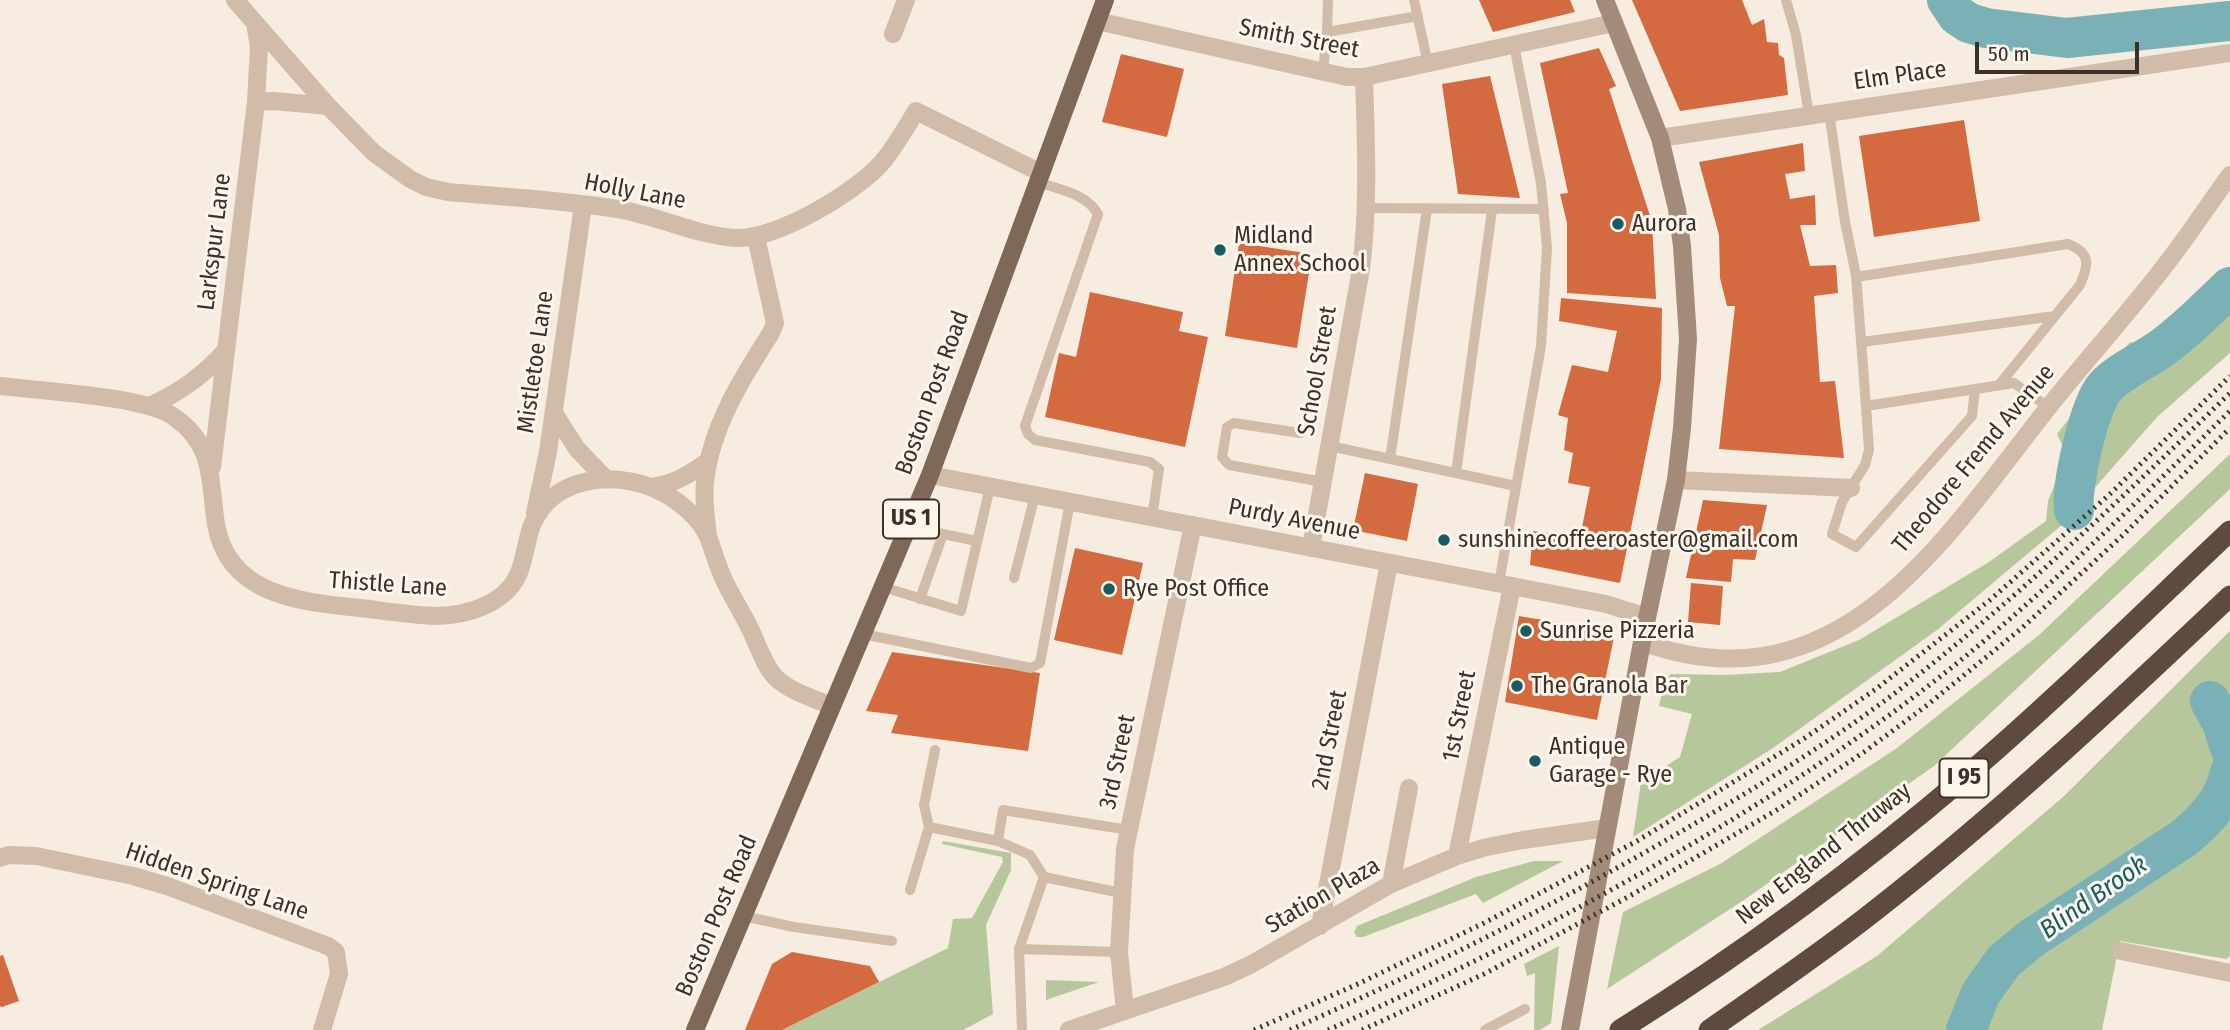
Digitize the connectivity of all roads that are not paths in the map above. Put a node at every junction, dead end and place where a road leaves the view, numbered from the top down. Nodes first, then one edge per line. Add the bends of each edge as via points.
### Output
1 (235, 0) edge
2 (906, 0) edge
3 (1105, 0) edge
4 (1328, 0) edge
5 (1414, 0) edge
6 (1605, 0) edge
7 (1801, 0) edge
8 (1787, 1) edge
9 (1418, 16) junction
10 (254, 19) junction
11 (1097, 21) junction
12 (1614, 23) junction
13 (1327, 32) junction
14 (893, 34) dead end
15 (1514, 45) junction
16 (2230, 53) edge
17 (1428, 64) junction
18 (1323, 72) junction
19 (1364, 77) junction
20 (256, 102) junction
21 (328, 106) junction
22 (1829, 112) junction
23 (1809, 115) junction
24 (1660, 138) junction
25 (2230, 175) edge
26 (1039, 178) junction
27 (583, 205) junction
28 (1367, 208) junction
29 (1427, 209) junction
30 (1544, 209) junction
31 (1492, 210) junction
32 (756, 237) junction
33 (1856, 277) junction
34 (2055, 316) junction
35 (1862, 342) junction
36 (226, 350) junction
37 (1999, 385) junction
38 (0, 386) edge
39 (1975, 389) junction
40 (149, 406) junction
41 (1866, 406) junction
42 (2048, 407) junction
43 (554, 414) junction
44 (1300, 433) dead end
45 (1330, 446) junction
46 (1390, 459) junction
47 (708, 461) junction
48 (211, 471) junction
49 (1455, 473) junction
50 (930, 475) junction
51 (605, 478) junction
52 (1676, 480) junction
53 (1323, 482) junction
54 (1516, 486) junction
55 (650, 487) junction
56 (990, 487) junction
57 (1850, 488) junction
58 (1035, 495) junction
59 (1070, 502) junction
60 (1153, 518) junction
61 (532, 524) junction
62 (909, 525) junction
63 (1193, 525) junction
64 (2230, 531) edge
65 (943, 534) junction
66 (708, 536) junction
67 (977, 541) junction
68 (1311, 548) junction
69 (1389, 563) junction
70 (1014, 578) dead end
71 (1505, 585) junction
72 (883, 587) junction
73 (2230, 596) edge
74 (920, 599) junction
75 (1647, 617) junction
76 (863, 634) junction
77 (1642, 642) junction
78 (832, 706) junction
79 (935, 751) dead end
80 (1409, 788) dead end
81 (929, 827) junction
82 (1607, 828) junction
83 (1129, 830) junction
84 (998, 841) junction
85 (1457, 856) junction
86 (0, 858) edge
87 (1044, 877) junction
88 (1391, 884) junction
89 (910, 890) dead end
90 (1121, 893) junction
91 (743, 916) junction
92 (1320, 926) junction
93 (892, 941) dead end
94 (1019, 949) junction
95 (2120, 951) dead end
96 (1119, 952) junction
97 (2230, 972) edge
98 (1525, 1009) dead end
99 (1125, 1012) junction
100 (322, 1030) edge
101 (695, 1030) edge
102 (1022, 1030) edge
103 (1069, 1030) edge
104 (1486, 1030) edge
105 (1570, 1030) edge
106 (1620, 1030) edge
107 (1709, 1030) edge

1 - 10 street, Holly Lane
2 - 14 street
3 - 11 main road, Boston Post Road / US 1
4 - 13 lane
5 - 9 lane
6 - 12 main road
7 - 8 lane
8 - 23 lane
9 - 13 lane
9 - 17 lane
10 - 20 street, Larkspur Lane via 259,47
10 - 21 street, Holly Lane
11 - 18 street, Smith Street
11 - 26 main road, Boston Post Road / US 1
12 - 15 street, Smith Street
12 - 24 main road
13 - 18 lane
15 - 17 street, Smith Street
15 - 30 lane
16 - 22 street, Elm Place
17 - 19 street, Smith Street
18 - 19 street, Smith Street
19 - 28 street, School Street
20 - 21 street
20 - 36 street, Larkspur Lane
21 - 27 street, Holly Lane via 391,168 426,187
22 - 23 street, Elm Place
22 - 33 lane
23 - 24 street, Elm Place
24 - 52 main road via 1676,209 1686,290 1686,384
25 - 42 street, Theodore Fremd Avenue via 2152,283
26 - 32 street, Holly Lane via 916,111 867,178 829,203
26 - 50 main road, Boston Post Road / US 1
26 - 60 lane via 1092,203 1098,214 1025,426 1035,440 1150,462 1159,469 1160,477
27 - 32 street, Holly Lane via 642,213 718,235
27 - 43 street, Mistletoe Lane
28 - 29 lane
28 - 45 street, School Street
29 - 31 lane
29 - 46 lane
30 - 31 lane
30 - 54 lane via 1547,248 1541,346
31 - 49 lane
32 - 47 street via 775,323 728,406
33 - 34 lane via 2068,244 2081,248 2085,272
33 - 35 lane
34 - 35 lane
34 - 37 lane
35 - 41 lane
36 - 40 street via 211,368 173,396
36 - 48 street, Larkspur Lane
37 - 39 lane
37 - 42 lane via 2014,383
38 - 40 street, Thistle Lane
39 - 41 lane
39 - 57 lane via 1972,416 1856,547 1832,534
40 - 48 street, Thistle Lane via 171,414 188,428 203,447
41 - 57 lane via 1869,450 1866,465
42 - 77 street, Theodore Fremd Avenue via 1933,552 1844,627 1790,651 1765,656 1702,657
43 - 51 street
43 - 61 street, Mistletoe Lane
44 - 53 lane via 1234,423 1227,427 1222,457 1229,465
45 - 46 lane
45 - 53 street, School Street
46 - 49 lane
47 - 55 street via 669,484
47 - 66 street
48 - 61 street, Thistle Lane via 217,527 232,564 263,588 307,603 434,616 475,611 507,590 517,577
49 - 54 lane
50 - 56 street, Purdy Avenue
50 - 62 main road, Boston Post Road / US 1
51 - 55 street, Thistle Lane
51 - 61 street, Thistle Lane via 553,495
52 - 57 street
52 - 75 main road
53 - 68 street, School Street
54 - 71 lane
55 - 66 street, Thistle Lane via 683,506
56 - 58 street, Purdy Avenue
56 - 67 lane
58 - 59 street, Purdy Avenue
58 - 70 lane
59 - 60 street, Purdy Avenue
59 - 76 lane via 1040,663 1031,668
60 - 63 street, Purdy Avenue
62 - 65 lane
62 - 72 main road, Boston Post Road / US 1
63 - 68 street, Purdy Avenue
63 - 83 street, 3rd Street
64 - 106 highway, New England Thruway / I 95 via 1966,776 1842,877
65 - 67 lane
65 - 74 lane
66 - 78 street, Thistle Lane via 726,585 774,676 787,687
67 - 74 lane via 961,611
68 - 69 street, Purdy Avenue
69 - 71 street, Purdy Avenue
69 - 92 street, 2nd Street
71 - 75 street, Purdy Avenue via 1606,604
71 - 85 street, 1st Street
72 - 74 lane
72 - 76 main road, Boston Post Road / US 1
73 - 107 highway, I 95 via 2061,755 1938,860
75 - 77 main road
76 - 78 main road, Boston Post Road / US 1
77 - 82 main road
78 - 91 main road, Boston Post Road / US 1
79 - 81 lane via 924,805
80 - 88 street
81 - 84 lane
81 - 89 lane
82 - 85 street, Station Plaza via 1523,839
82 - 105 main road
83 - 84 lane via 1003,810
83 - 90 street, 3rd Street
84 - 87 lane via 1030,855
85 - 88 street, Station Plaza
86 - 100 street, Hidden Spring Lane via 36,856 133,876 328,946 336,953 339,974
87 - 90 lane
87 - 94 lane
88 - 92 street, Station Plaza
90 - 96 street, 3rd Street
91 - 93 lane
91 - 101 main road, Boston Post Road / US 1
92 - 99 street, Station Plaza via 1250,965
94 - 96 lane
94 - 102 lane
95 - 97 street
96 - 99 street, 3rd Street
98 - 104 lane
99 - 103 street, Station Plaza

